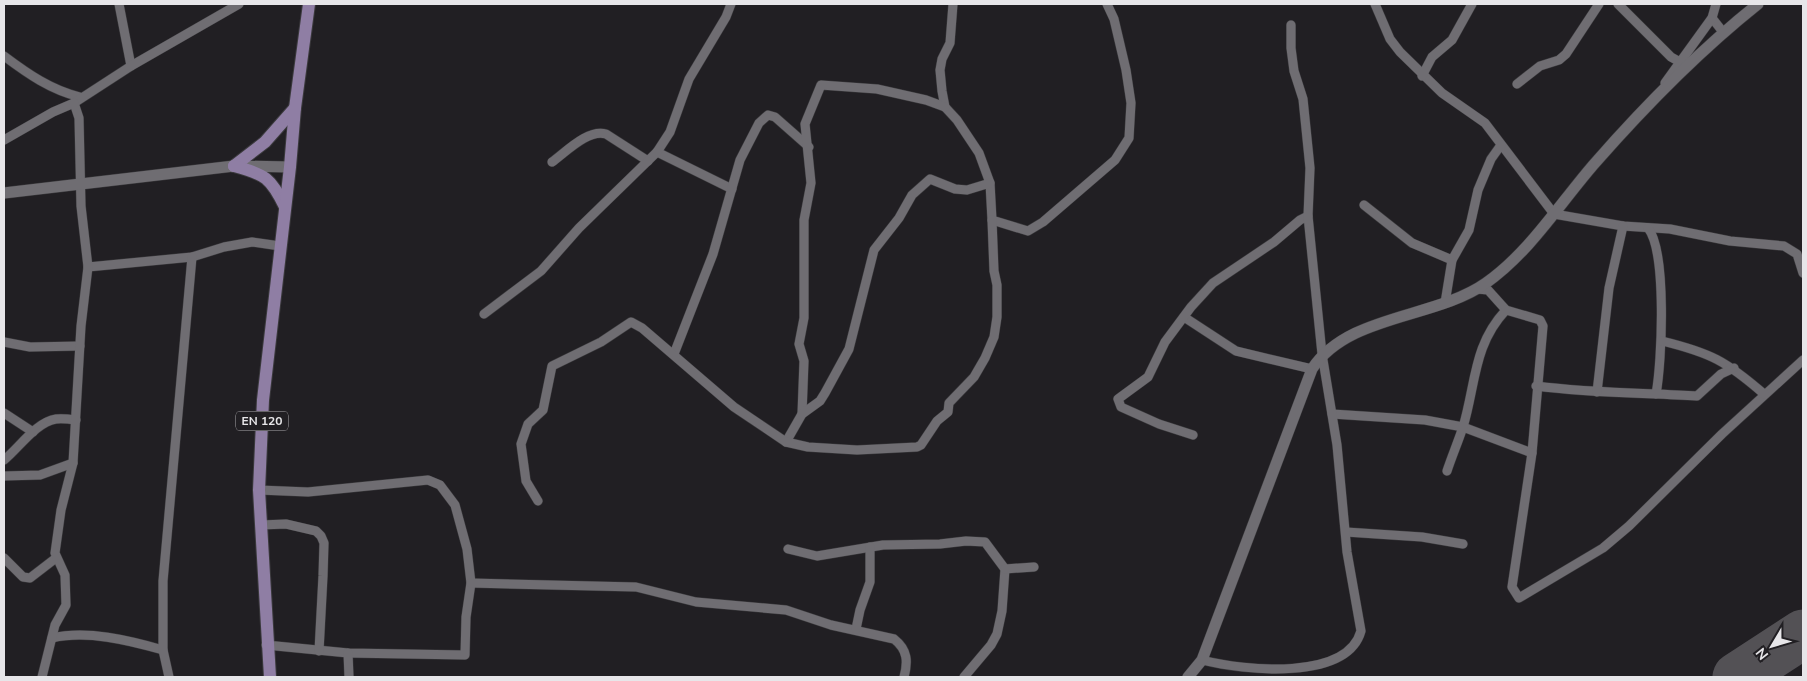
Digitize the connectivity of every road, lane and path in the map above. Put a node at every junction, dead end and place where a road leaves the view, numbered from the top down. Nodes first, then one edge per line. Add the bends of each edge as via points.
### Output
1 (119, 4) edge
2 (239, 4) edge
3 (309, 4) edge
4 (731, 4) edge
5 (953, 4) edge
6 (1107, 4) edge
7 (1375, 4) edge
8 (1472, 4) edge
9 (1599, 4) edge
10 (1618, 4) edge
11 (1716, 4) edge
12 (1758, 4) edge
13 (1712, 18) junction
14 (1291, 25) dead end
15 (1724, 32) junction
16 (4, 56) edge
17 (1680, 62) junction
18 (131, 66) junction
19 (1422, 76) junction
20 (1517, 84) dead end
21 (77, 100) junction
22 (1651, 102) junction
23 (945, 107) junction
24 (295, 108) junction
25 (4, 140) edge
26 (1501, 145) junction
27 (809, 147) junction
28 (657, 152) junction
29 (648, 161) junction
30 (552, 162) dead end
31 (234, 166) junction
32 (290, 167) junction
33 (990, 183) junction
34 (82, 185) junction
35 (732, 189) junction
36 (4, 193) edge
37 (1364, 205) dead end
38 (286, 207) junction
39 (1554, 214) junction
40 (1308, 216) junction
41 (992, 220) junction
42 (1623, 226) junction
43 (1648, 228) junction
44 (280, 246) junction
45 (192, 257) junction
46 (1452, 260) junction
47 (88, 267) junction
48 (1803, 273) edge
49 (1477, 289) junction
50 (1444, 303) junction
51 (1506, 310) junction
52 (484, 314) dead end
53 (1184, 318) junction
54 (1662, 341) junction
55 (4, 342) edge
56 (80, 346) junction
57 (674, 354) junction
58 (1322, 354) junction
59 (1803, 360) edge
60 (1734, 368) junction
61 (1312, 369) junction
62 (1536, 386) junction
63 (1597, 392) junction
64 (1656, 394) junction
65 (1764, 394) junction
66 (4, 413) edge
67 (802, 414) junction
68 (1332, 414) junction
69 (76, 420) junction
70 (1463, 427) junction
71 (33, 432) junction
72 (1193, 435) dead end
73 (786, 442) junction
74 (1532, 454) junction
75 (4, 460) edge
76 (73, 463) junction
77 (1447, 471) dead end
78 (4, 476) edge
79 (259, 490) junction
80 (538, 501) dead end
81 (261, 525) junction
82 (1346, 532) junction
83 (1463, 544) dead end
84 (870, 547) junction
85 (788, 549) dead end
86 (4, 558) edge
87 (56, 558) junction
88 (1034, 567) dead end
89 (1005, 569) junction
90 (471, 583) junction
91 (856, 629) junction
92 (52, 638) junction
93 (266, 645) junction
94 (163, 650) junction
95 (319, 651) junction
96 (348, 653) junction
97 (1202, 660) junction
98 (1313, 674) edge
99 (42, 677) edge
100 (169, 677) edge
101 (270, 677) edge
102 (349, 677) edge
103 (904, 677) edge
104 (964, 677) edge
105 (1188, 677) edge

1 - 18 street
2 - 18 street
3 - 24 main road, EN 120
4 - 28 street via 689,79 670,132
5 - 23 street via 950,43 940,70
6 - 41 street via 1114,18 1131,103 1129,138 1123,150 1096,178 1034,228 1028,231
7 - 19 street via 1390,39
8 - 19 street via 1452,40 1432,57
9 - 20 street via 1566,54 1559,60 1540,66
10 - 17 street
11 - 13 street
12 - 15 street
13 - 15 street
13 - 17 street
14 - 40 street via 1291,48 1303,99 1310,168
15 - 22 street
16 - 21 street via 43,83
17 - 22 street
18 - 21 street
19 - 26 street via 1484,123
21 - 25 street
21 - 34 street
22 - 39 street
23 - 27 street via 876,89 820,86 806,124
23 - 33 street via 979,153
24 - 31 main road via 265,142
24 - 32 main road, EN 120
26 - 39 street
26 - 46 street via 1491,159 1478,190 1469,230
27 - 35 street via 781,120 768,115 763,118 740,160
27 - 67 street via 810,183 803,250 804,318 799,344 804,361
28 - 29 street
28 - 35 street
29 - 30 street via 601,132 592,133
29 - 52 street via 579,228 541,271
31 - 32 street
31 - 34 street
31 - 38 main road via 269,179
32 - 38 main road, EN 120
33 - 41 street
33 - 67 street via 955,190 930,179 912,195 874,250 849,349 820,401
34 - 36 street
34 - 47 street via 81,206
35 - 57 street via 713,254
37 - 46 street via 1412,243
38 - 44 main road, EN 120
39 - 42 street
39 - 49 street via 1513,260
40 - 53 street via 1213,283
40 - 58 street
41 - 73 street via 994,271 998,285 994,336 974,377 950,403 948,412 937,421 921,445 857,450
42 - 43 street
42 - 63 street via 1610,288
43 - 48 street via 1784,246 1797,254
43 - 54 street via 1655,240 1662,289
44 - 45 street via 252,242
44 - 79 main road, EN 120 via 263,400
45 - 47 street
45 - 94 street via 163,581
46 - 50 street
47 - 56 street
49 - 50 street
49 - 51 street via 1490,292
50 - 58 street via 1367,328
51 - 62 street via 1542,323
51 - 70 street via 1492,327 1479,353
53 - 61 street via 1236,351
53 - 72 street via 1165,342 1148,376 1118,399 1121,407 1146,419
54 - 60 street via 1710,354
54 - 64 street
55 - 56 street via 30,347
56 - 69 street
57 - 73 street via 744,414
57 - 80 street via 631,322 601,342 552,366 543,410 528,424 521,444 526,481
58 - 61 street
58 - 68 street
59 - 65 street
60 - 64 street via 1721,374 1697,396
60 - 65 street
61 - 97 street
62 - 63 street
62 - 74 street
63 - 64 street
65 - 74 street via 1603,548 1519,598 1512,587
66 - 71 street
67 - 73 street
68 - 70 street via 1425,420
68 - 82 street
69 - 71 street via 53,419
69 - 76 street
70 - 74 street
70 - 77 street
71 - 75 street
76 - 78 street via 40,475
76 - 87 street via 61,510
79 - 81 main road, EN 120
79 - 90 street via 308,492 428,480 440,485 455,505 468,549
81 - 93 main road, EN 120
81 - 95 street via 286,524 316,531 324,542
82 - 83 street via 1422,537
82 - 98 street via 1360,638 1348,655
84 - 85 street via 817,556
84 - 89 street via 981,541 989,545
84 - 91 street via 870,582
86 - 87 street via 23,577 30,578
87 - 92 street via 65,574 67,596
88 - 89 street
89 - 104 street via 997,634 992,645
90 - 91 street via 636,588 696,602 786,610 831,625
90 - 96 street via 465,655
91 - 103 street via 894,639 901,644 908,663
92 - 94 street via 78,635 136,642
92 - 99 street
93 - 95 street
93 - 101 main road, EN 120
94 - 100 street
95 - 96 street
96 - 102 street
97 - 98 street via 1248,669
97 - 105 street

